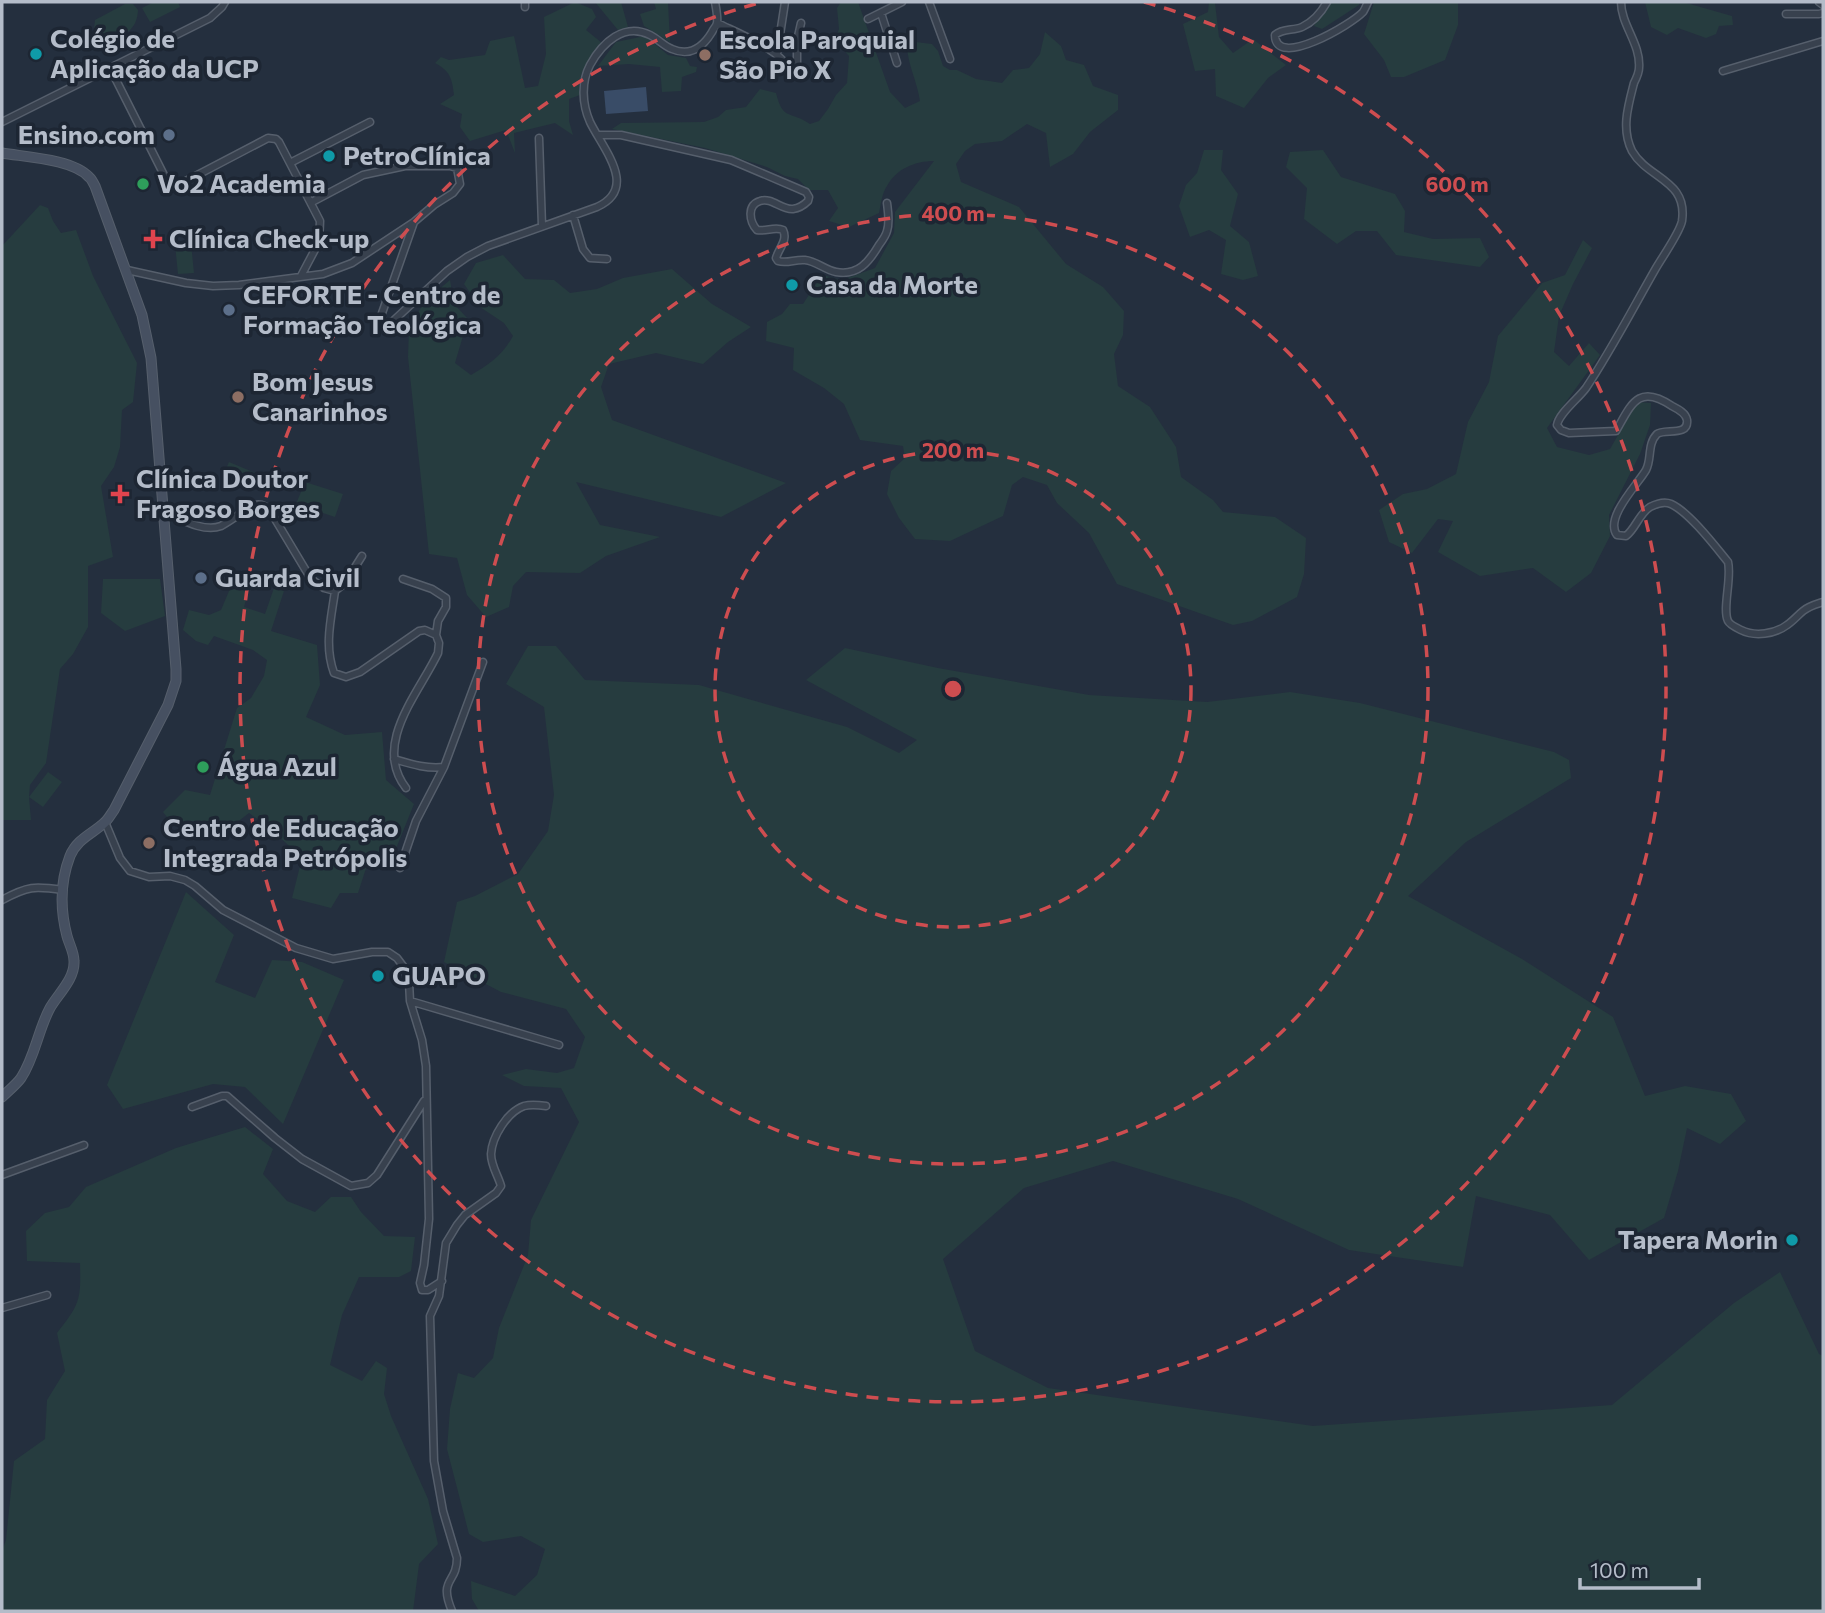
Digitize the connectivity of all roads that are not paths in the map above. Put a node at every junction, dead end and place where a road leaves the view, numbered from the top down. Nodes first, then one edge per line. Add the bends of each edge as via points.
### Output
1 (225, 2) edge
2 (715, 2) edge
3 (785, 2) edge
4 (902, 2) edge
5 (929, 2) edge
6 (1327, 2) edge
7 (1368, 2) edge
8 (1620, 2) edge
9 (881, 13) junction
10 (1823, 13) edge
11 (1786, 14) dead end
12 (868, 19) dead end
13 (717, 23) junction
14 (801, 23) dead end
15 (1823, 41) edge
16 (777, 54) junction
17 (950, 59) dead end
18 (897, 62) dead end
19 (110, 68) junction
20 (1723, 71) dead end
21 (2, 122) edge
22 (370, 122) dead end
23 (598, 135) junction
24 (539, 138) dead end
25 (2, 153) edge
26 (290, 163) junction
27 (312, 202) junction
28 (887, 203) dead end
29 (573, 215) junction
30 (414, 222) junction
31 (542, 226) junction
32 (607, 260) dead end
33 (127, 270) junction
34 (301, 276) junction
35 (162, 511) junction
36 (362, 555) dead end
37 (403, 579) dead end
38 (335, 591) junction
39 (1823, 602) edge
40 (436, 635) junction
41 (483, 662) dead end
42 (394, 759) junction
43 (444, 767) junction
44 (405, 788) dead end
45 (105, 822) junction
46 (400, 868) dead end
47 (63, 890) junction
48 (2, 900) edge
49 (410, 1001) junction
50 (559, 1045) dead end
51 (2, 1097) edge
52 (425, 1099) junction
53 (546, 1106) dead end
54 (192, 1107) dead end
55 (84, 1145) dead end
56 (2, 1175) edge
57 (442, 1281) junction
58 (47, 1295) dead end
59 (2, 1308) edge
60 (452, 1611) edge

1 - 19 street via 209,18
2 - 13 street
3 - 16 street
4 - 9 street
5 - 17 street
6 - 7 street via 1303,27 1280,31 1275,36 1278,46 1296,48 1324,38 1364,11
8 - 39 street via 1639,68 1626,111 1626,136 1633,153 1677,191 1682,223 1632,313 1557,425 1569,433 1616,431 1628,408 1646,397 1658,397 1684,414 1687,418 1682,429 1659,432 1655,437 1647,468 1620,507 1614,524 1617,535 1626,536 1652,506 1664,502 1683,512 1728,562 1727,621 1747,634 1786,626 1805,609
9 - 12 street
9 - 18 street
10 - 11 street
13 - 16 street
13 - 23 street via 703,44 690,51 673,50 639,31 620,32 611,39 597,54 584,81 586,106
14 - 16 street via 795,70
15 - 20 street
19 - 21 street
19 - 26 street via 169,182 184,182 268,138 279,142
22 - 26 street
23 - 28 street via 621,135 732,160 806,192 808,201 799,208 770,201 752,207 750,219 757,230 783,230 776,258 783,263 800,259 833,272 860,269 870,261 887,231
23 - 29 street via 617,175 616,191 604,204
24 - 31 street
25 - 33 main road via 64,164 89,176
26 - 27 street
27 - 30 street via 371,173 405,166 457,168 460,184 453,193
27 - 34 street via 321,231
29 - 31 street
29 - 32 street via 583,249 590,258
30 - 31 street via 381,316 384,323 392,322 467,257
30 - 34 street via 352,263
33 - 34 street via 213,286
33 - 35 main road via 151,359
35 - 38 street via 211,529 254,505 265,506 311,579
35 - 45 main road via 176,681 168,705
36 - 38 street
37 - 40 street via 446,598
38 - 40 street via 328,642 334,673 346,677 360,672 419,631
40 - 42 street via 438,653 400,723
41 - 43 street
42 - 43 street
42 - 44 street
43 - 46 street via 416,821
45 - 47 main road via 76,844
45 - 49 street via 130,871 185,880 223,910 296,948 333,959 388,952 407,973
47 - 48 street via 22,889
47 - 51 main road via 62,913 73,972 50,1009 20,1079
49 - 50 street
49 - 52 street via 425,1054
52 - 54 street via 377,1175 368,1183 351,1186 302,1159 227,1096
52 - 57 street via 429,1219 420,1283 422,1290 428,1290
53 - 57 street via 523,1107 506,1120 491,1156 501,1186 457,1225 446,1243
55 - 56 street
57 - 60 street via 430,1315 430,1355 435,1470 457,1559 446,1588
58 - 59 street

